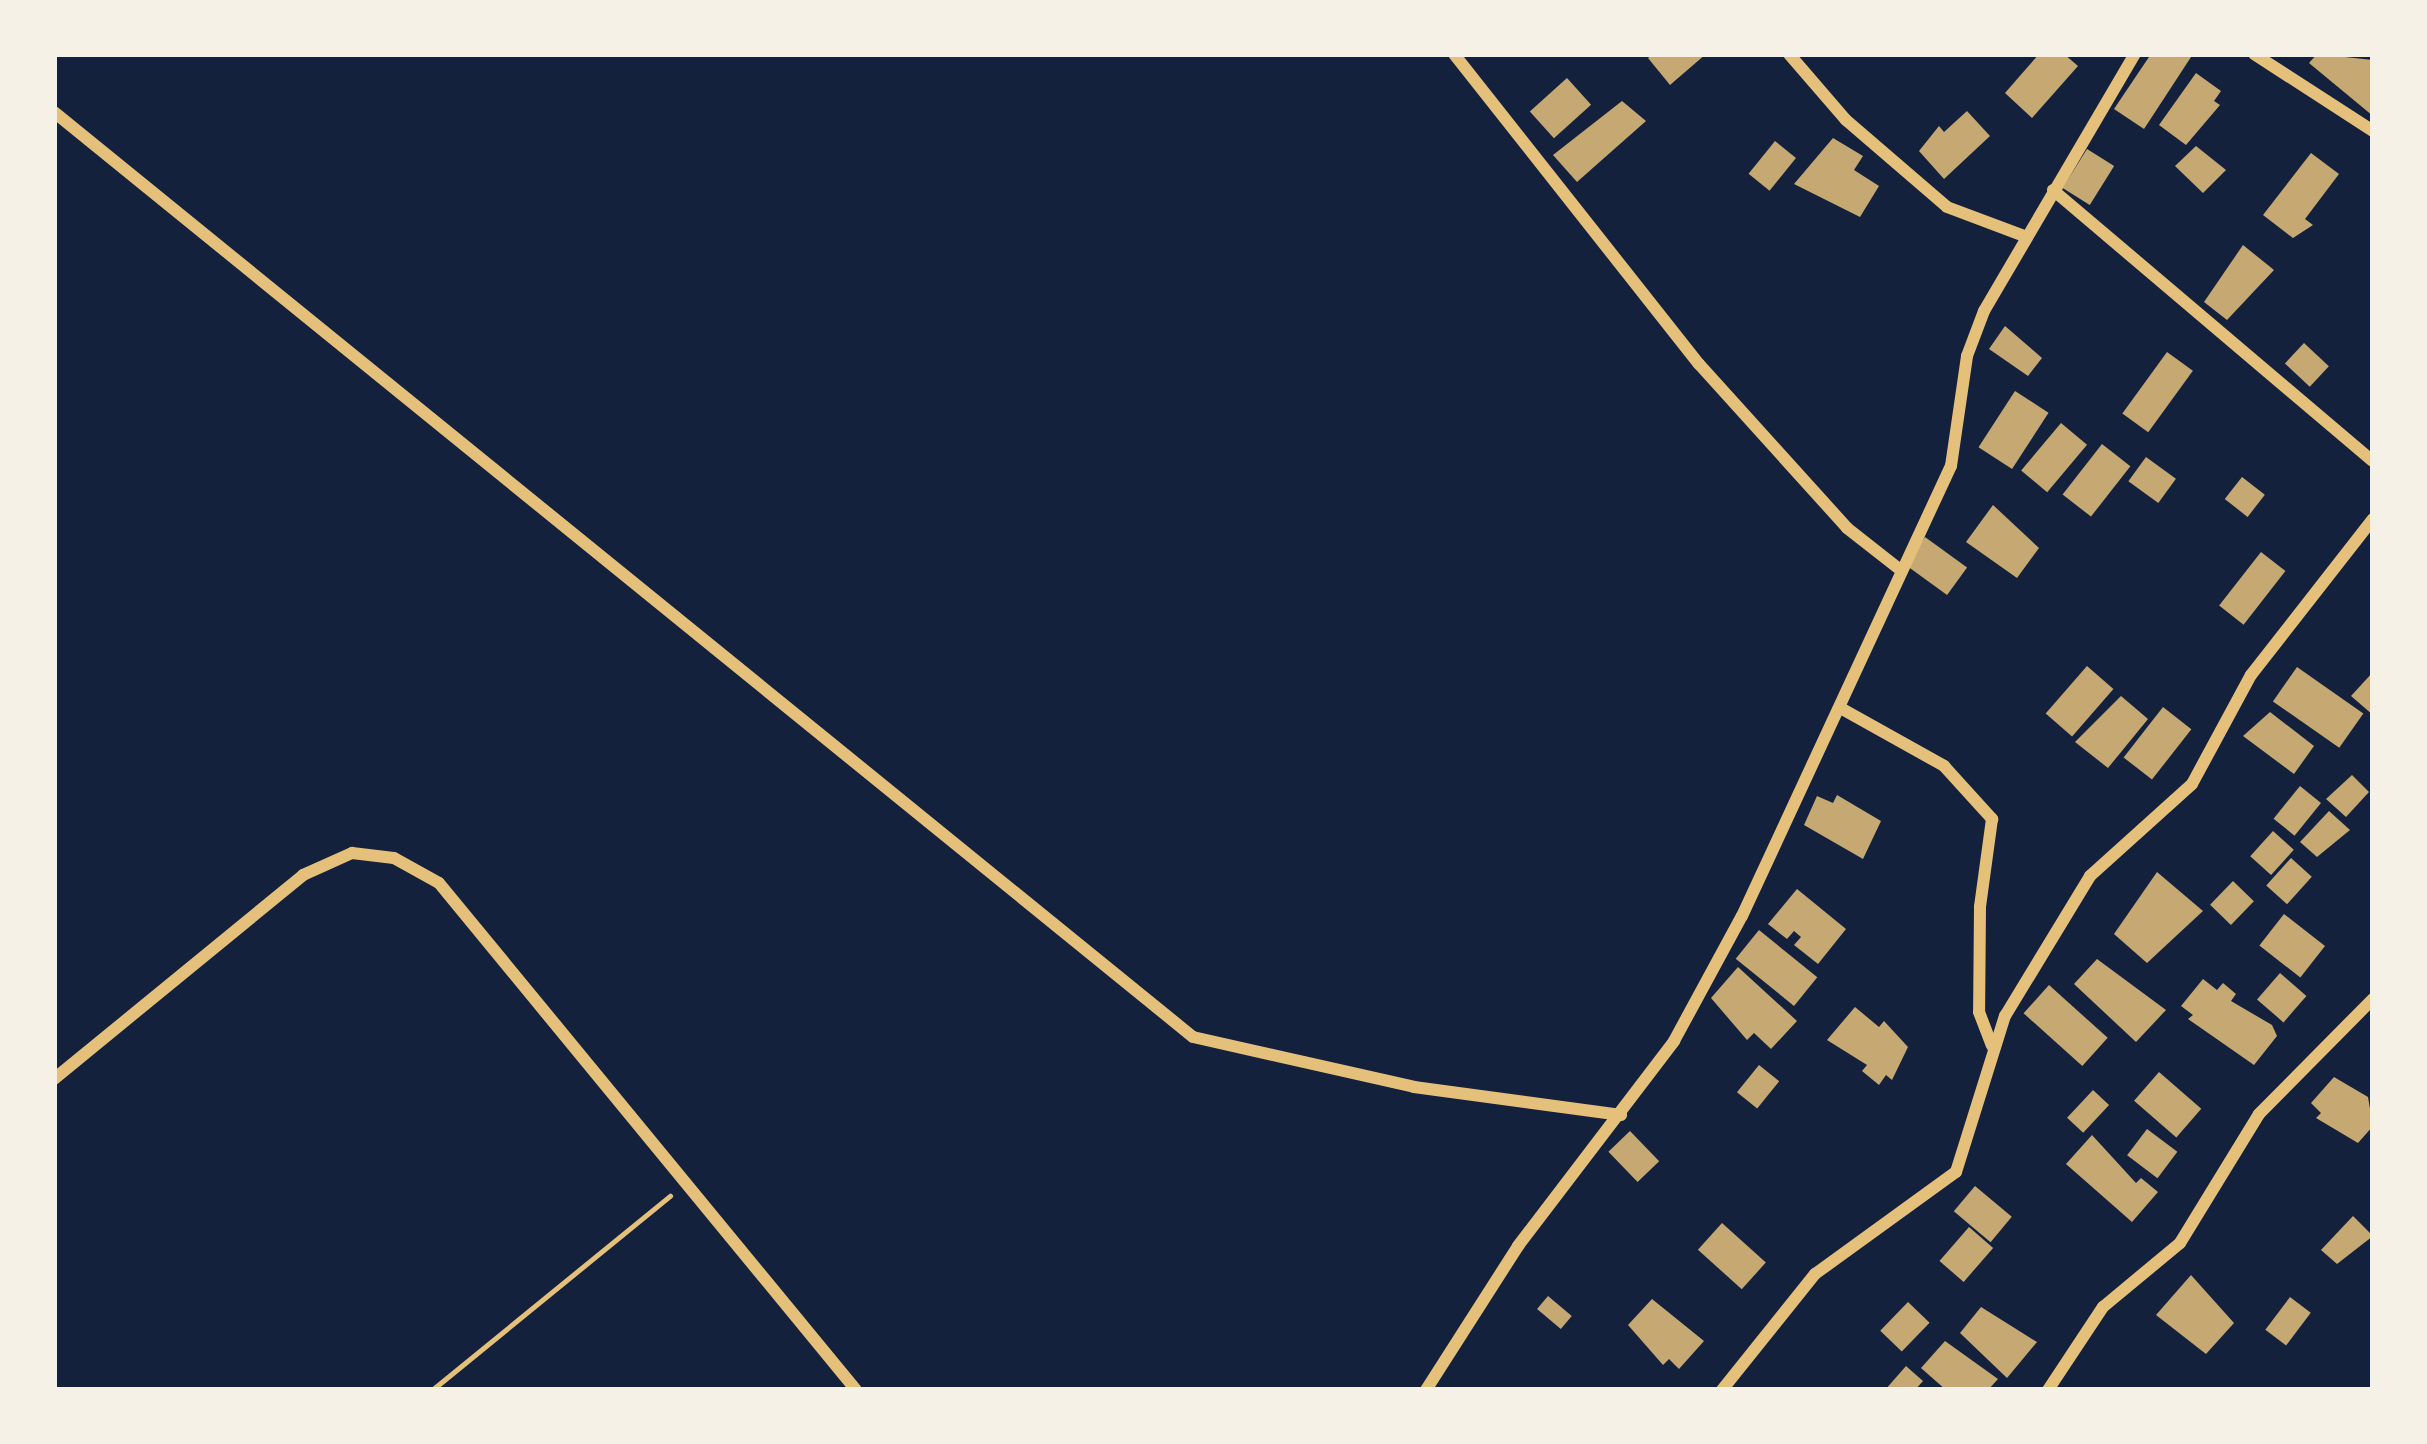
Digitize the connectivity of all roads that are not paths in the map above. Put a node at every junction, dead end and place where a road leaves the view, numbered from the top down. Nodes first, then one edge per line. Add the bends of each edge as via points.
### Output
1 (1454, 54) edge
2 (1789, 54) edge
3 (2135, 54) edge
4 (2254, 54) edge
5 (54, 112) edge
6 (2373, 131) edge
7 (2053, 190) junction
8 (2027, 237) junction
9 (2373, 461) edge
10 (2373, 519) edge
11 (1898, 568) junction
12 (1844, 710) junction
13 (2373, 999) edge
14 (1993, 1047) junction
15 (54, 1079) edge
16 (1621, 1115) junction
17 (856, 1390) edge
18 (1426, 1390) edge
19 (1723, 1390) edge
20 (2048, 1390) edge

1 - 11 street via 1700,364 1846,528
2 - 8 street via 1846,120 1948,207
3 - 7 street
4 - 6 street
5 - 16 street via 1192,1037 1414,1087
7 - 8 street
7 - 9 street
8 - 11 street via 1984,311 1967,356 1951,466
10 - 14 street via 2251,674 2192,784 2090,876
11 - 12 street
12 - 14 street via 1945,766 1992,819 1980,907 1979,1012
12 - 16 street via 1674,1041
13 - 20 street via 2259,1114 2180,1243 2103,1307
14 - 19 street via 1970,1147 1956,1172 1815,1274
15 - 17 street via 303,875 352,853 394,858 439,883
16 - 18 street via 1518,1246

